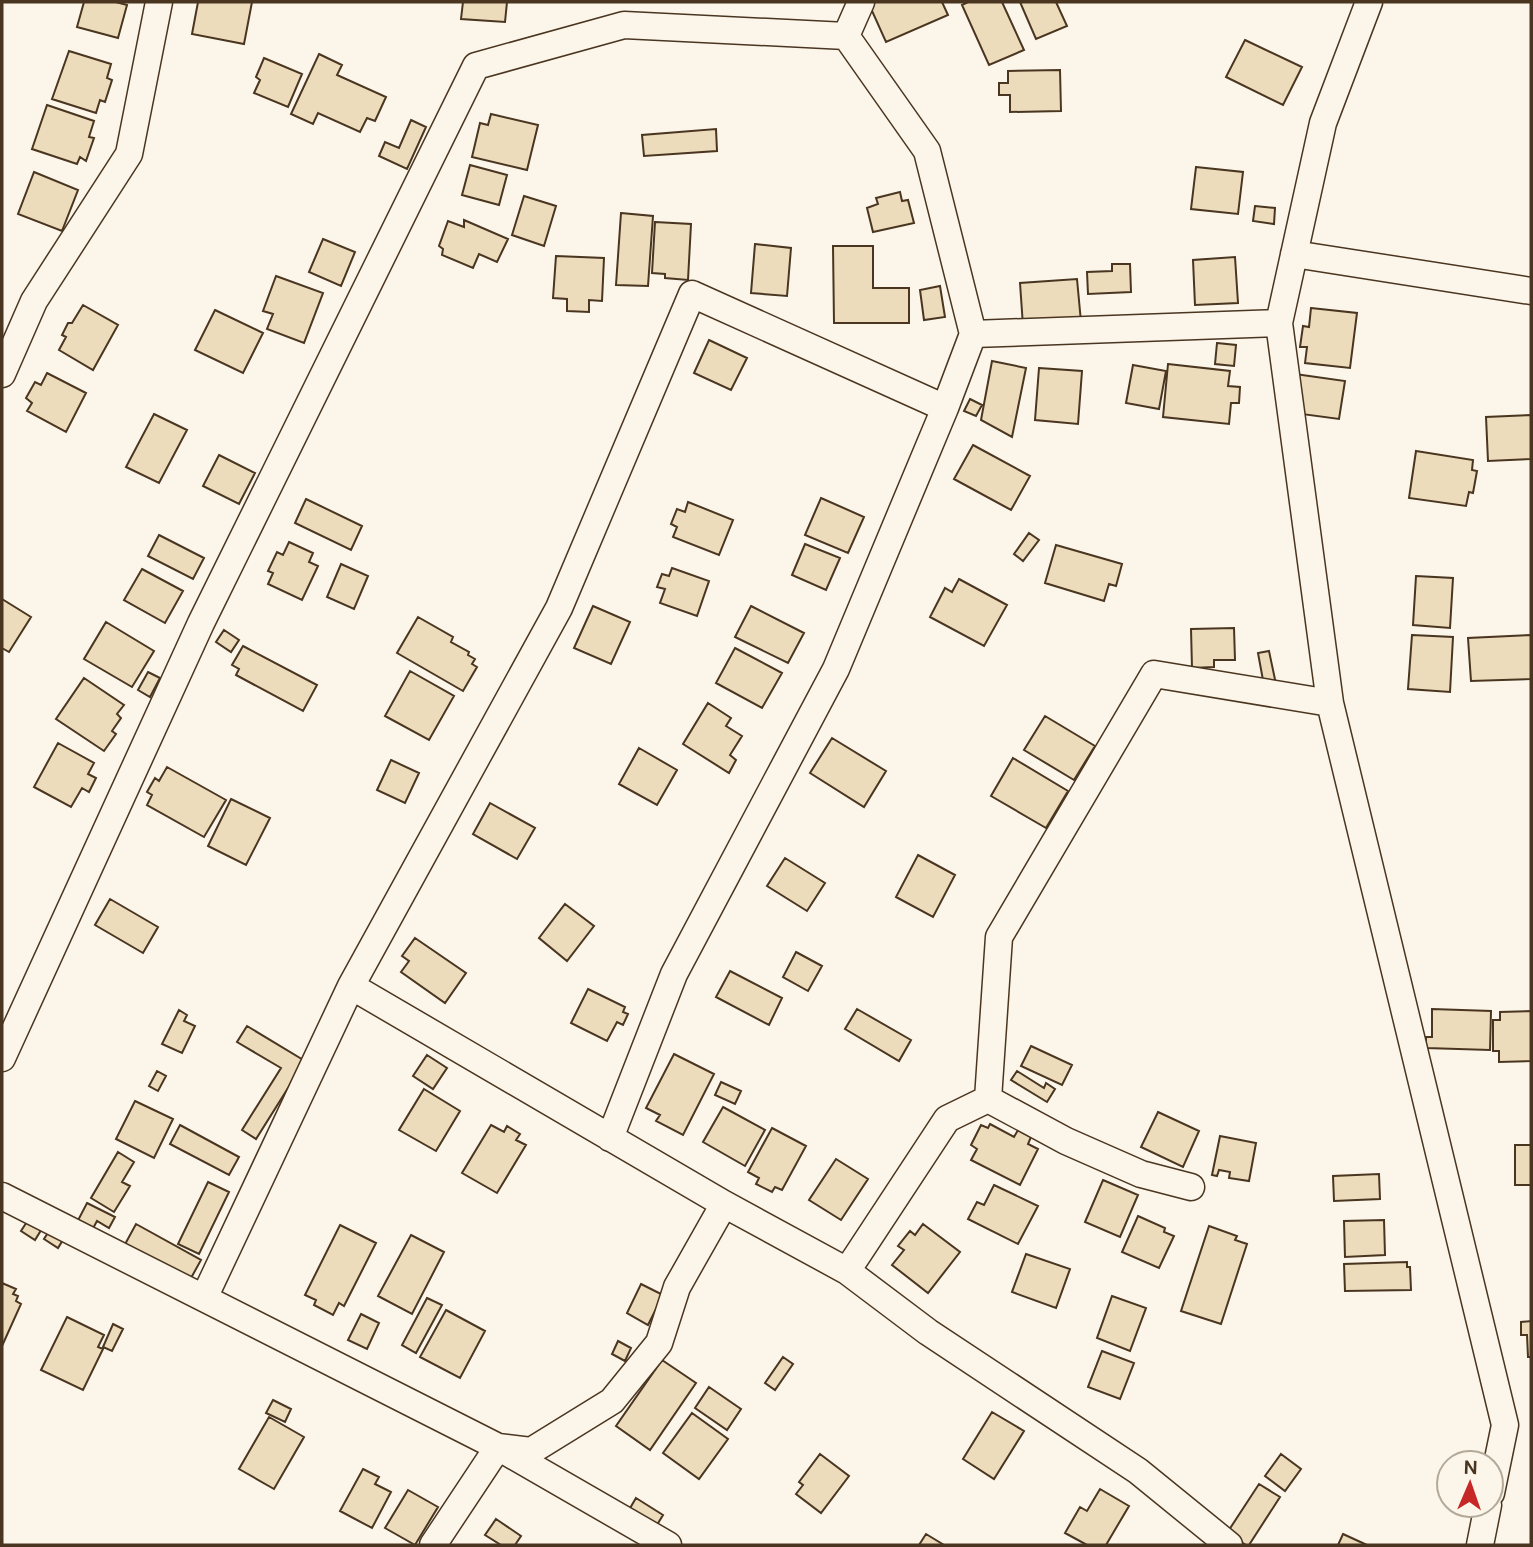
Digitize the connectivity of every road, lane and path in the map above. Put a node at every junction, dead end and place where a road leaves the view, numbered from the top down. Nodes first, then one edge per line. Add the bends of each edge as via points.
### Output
1 (159, 2) edge
2 (861, 2) edge
3 (1369, 2) edge
4 (846, 36) junction
5 (1294, 254) junction
6 (1531, 291) edge
7 (1279, 323) junction
8 (974, 334) junction
9 (2, 374) edge
10 (945, 408) junction
11 (1330, 703) junction
12 (351, 986) junction
13 (2, 1058) edge
14 (988, 1099) junction
15 (610, 1138) junction
16 (1191, 1188) dead end
17 (2, 1196) edge
18 (724, 1205) junction
19 (847, 1271) junction
20 (204, 1298) junction
21 (498, 1447) junction
22 (1500, 1449) edge
23 (1485, 1519) edge
24 (433, 1545) edge
25 (668, 1545) edge
26 (1229, 1545) edge
27 (1480, 1545) edge

1 - 9 street via 129,154 34,301
2 - 4 street
3 - 5 street via 1323,123
4 - 8 street via 927,150
4 - 13 street via 624,25 476,66 201,623
5 - 6 street
5 - 7 street
7 - 8 street
7 - 11 street
8 - 10 street
10 - 12 street via 692,294 559,608
10 - 15 street via 836,669 674,974
11 - 14 street via 1154,674 999,937
11 - 22 street via 1505,1425
12 - 15 street
12 - 20 street
14 - 16 street via 1140,1174
14 - 19 street via 947,1119
15 - 18 street
17 - 20 street
18 - 19 street
18 - 21 street via 677,1287 659,1343 612,1401 531,1451
19 - 26 street via 928,1332 1138,1471
20 - 21 street
21 - 24 street
21 - 25 street
23 - 27 street

